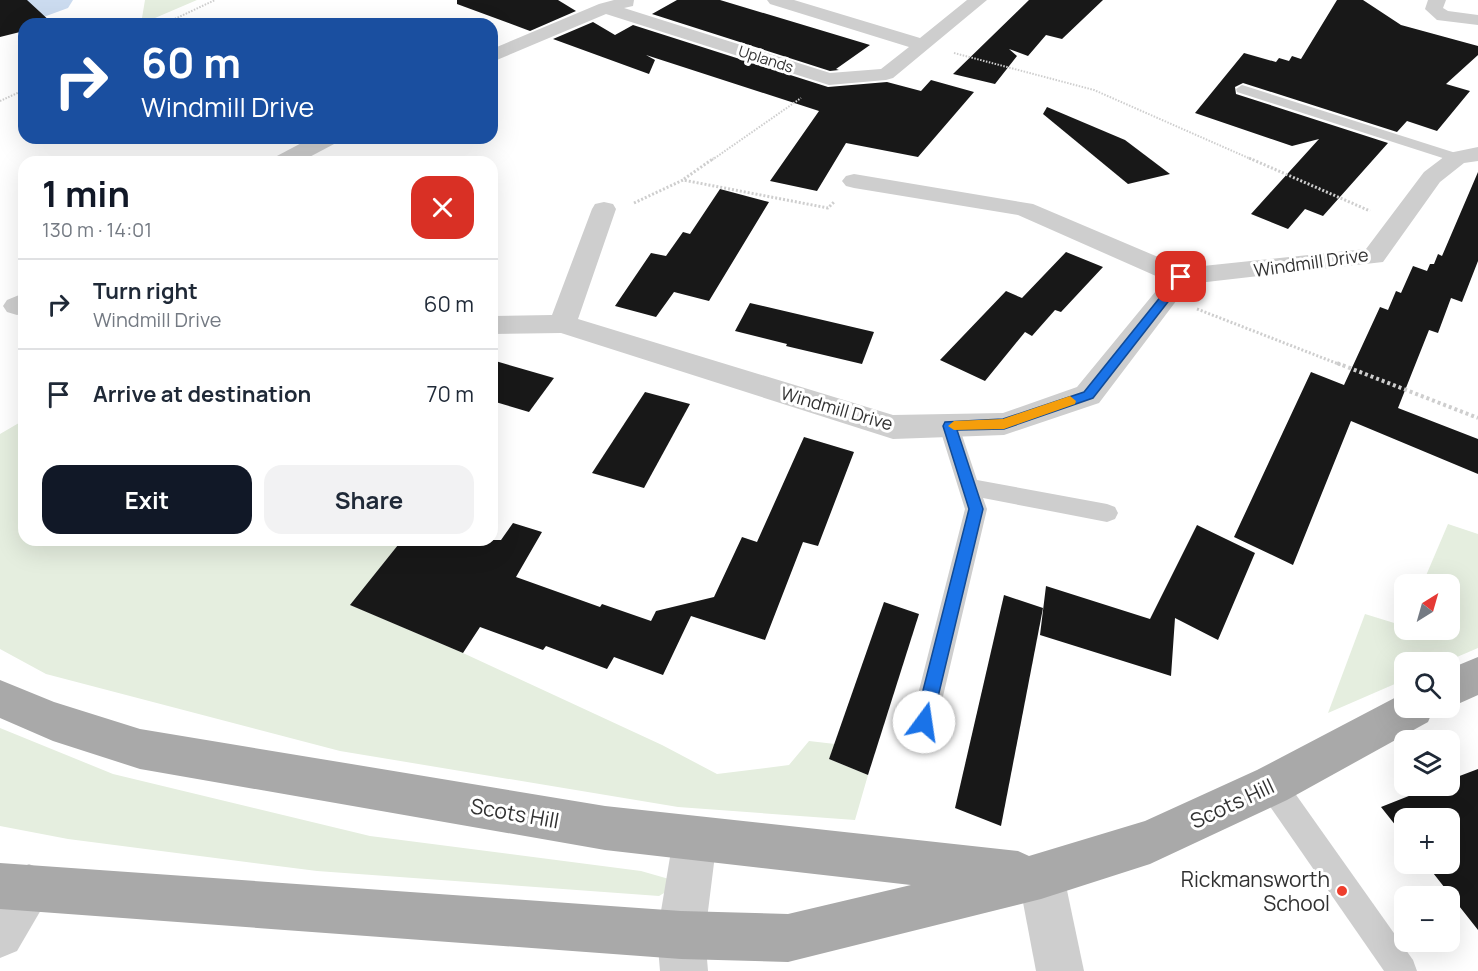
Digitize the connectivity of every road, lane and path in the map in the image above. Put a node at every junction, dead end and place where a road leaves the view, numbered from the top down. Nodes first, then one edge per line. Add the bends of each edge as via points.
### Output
1 (215, 0) edge
2 (634, 0) edge
3 (776, 0) edge
4 (978, 0) edge
5 (1437, 0) edge
6 (604, 8) junction
7 (177, 18) edge
8 (1478, 20) edge
9 (923, 45) junction
10 (498, 53) edge
11 (829, 79) junction
12 (1242, 89) dead end
13 (18, 93) edge
14 (0, 102) edge
15 (317, 144) edge
16 (294, 156) edge
17 (1468, 156) edge
18 (683, 180) junction
19 (854, 181) joint
20 (604, 208) joint
21 (1398, 224) junction
22 (1173, 287) junction
23 (562, 324) junction
24 (498, 325) edge
25 (1478, 418) edge
26 (949, 426) junction
27 (969, 487) junction
28 (1107, 513) dead end
29 (1478, 675) edge
30 (1460, 684) edge
31 (0, 699) edge
32 (1396, 718) edge
33 (924, 722) dead end
34 (1272, 785) junction
35 (695, 839) junction
36 (1041, 876) junction
37 (14, 887) edge
38 (0, 934) edge
39 (683, 953) edge
40 (1060, 971) edge
41 (1402, 971) edge

1 - 7 path
2 - 6 street
3 - 9 street
4 - 9 street, Uplands
5 - 8 street via 1434,9 1443,16
6 - 10 street
6 - 11 street, Uplands
9 - 11 street, Uplands via 886,74
9 - 21 path via 1094,90
11 - 18 path
12 - 17 lane
13 - 14 path
15 - 16 street
17 - 21 street, Windmill Drive via 1432,177
18 - 19 path via 828,208
18 - 20 path via 630,205
19 - 22 street via 1023,209
20 - 23 street
21 - 22 street, Windmill Drive via 1374,256
22 - 25 path
22 - 26 street, Windmill Drive via 1088,395 1004,424
23 - 24 street, Windmill Drive
23 - 26 street, Windmill Drive via 893,427
26 - 27 lane
27 - 28 lane
27 - 33 lane via 976,509
29 - 30 main road
31 - 35 main road, Scots Hill via 52,722 140,749 605,828
32 - 34 main road, Scots Hill
34 - 36 main road, Scots Hill via 1150,842
34 - 41 lane
35 - 36 main road, Scots Hill
35 - 39 street
36 - 39 main road, Scots Hill via 788,938
36 - 40 street
37 - 38 street
37 - 39 main road, Scots Hill

